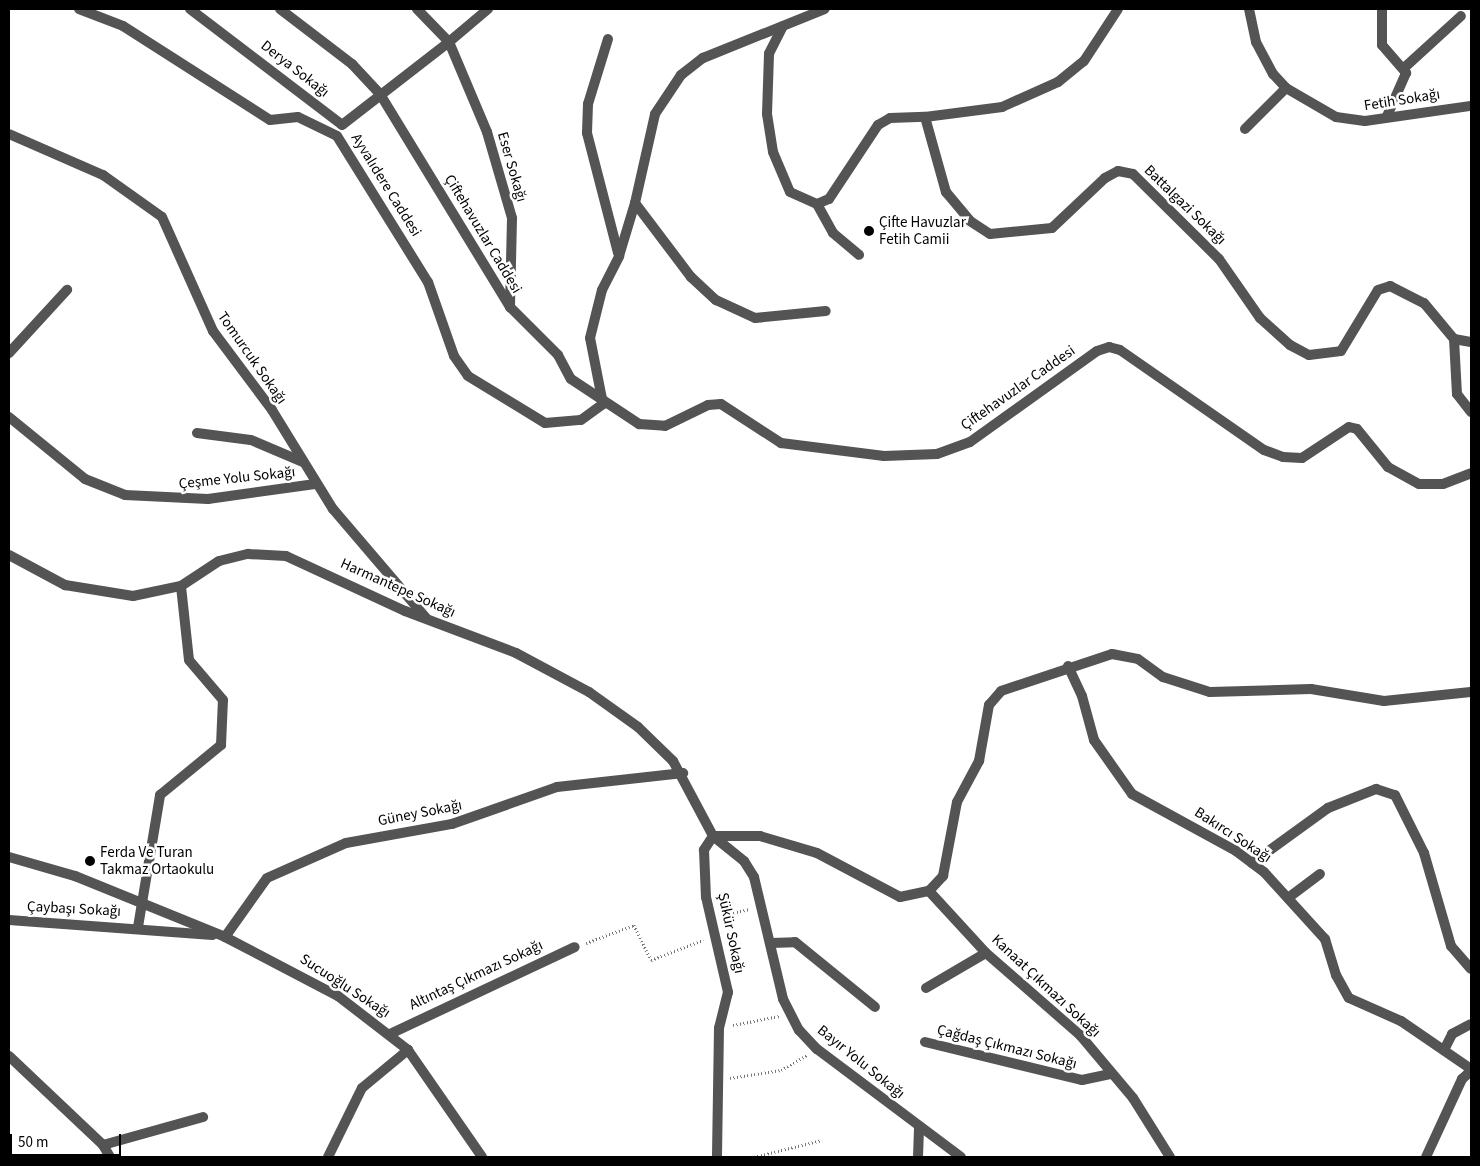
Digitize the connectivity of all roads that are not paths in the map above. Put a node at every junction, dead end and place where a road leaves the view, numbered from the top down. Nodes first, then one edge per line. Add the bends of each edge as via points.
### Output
1 (79, 9) edge
2 (190, 9) edge
3 (280, 9) edge
4 (417, 9) edge
5 (488, 9) edge
6 (825, 9) edge
7 (1118, 9) edge
8 (1249, 9) edge
9 (1382, 9) edge
10 (1461, 16) dead end
11 (783, 26) junction
12 (608, 39) dead end
13 (449, 42) junction
14 (1404, 68) junction
15 (1286, 88) junction
16 (380, 94) junction
17 (1471, 106) edge
18 (1387, 116) junction
19 (925, 117) junction
20 (342, 125) junction
21 (1245, 129) dead end
22 (9, 134) edge
23 (337, 136) junction
24 (635, 203) junction
25 (817, 204) junction
26 (858, 255) dead end
27 (619, 256) junction
28 (67, 290) dead end
29 (510, 307) junction
30 (826, 311) dead end
31 (1454, 339) junction
32 (1471, 342) edge
33 (9, 352) edge
34 (603, 404) junction
35 (1471, 412) edge
36 (9, 417) edge
37 (197, 433) dead end
38 (303, 462) junction
39 (1471, 473) edge
40 (315, 484) junction
41 (9, 555) edge
42 (181, 586) junction
43 (427, 619) junction
44 (1068, 666) junction
45 (1471, 692) edge
46 (683, 773) junction
47 (714, 836) junction
48 (9, 857) edge
49 (1252, 863) junction
50 (1320, 874) dead end
51 (929, 890) junction
52 (1288, 898) junction
53 (141, 904) junction
54 (9, 920) edge
55 (138, 927) junction
56 (225, 937) junction
57 (771, 943) junction
58 (575, 947) road end
59 (986, 954) junction
60 (1471, 969) edge
61 (926, 988) dead end
62 (875, 1007) dead end
63 (1471, 1024) edge
64 (390, 1034) junction
65 (924, 1042) dead end
66 (408, 1050) junction
67 (1444, 1050) junction
68 (9, 1056) edge
69 (1471, 1070) edge
70 (1111, 1074) junction
71 (203, 1117) dead end
72 (919, 1127) junction
73 (103, 1145) junction
74 (110, 1157) edge
75 (328, 1157) edge
76 (482, 1157) edge
77 (717, 1157) edge
78 (918, 1157) edge
79 (961, 1157) edge
80 (1170, 1157) edge
81 (1426, 1157) edge

1 - 23 street, Ayvalıdere Caddesi via 123,26 270,120 298,117
2 - 20 street, Derya Sokağı
3 - 16 street, Çiftehavuzlar Caddesi via 352,64
4 - 13 street
5 - 13 street
6 - 11 street
7 - 19 street via 1084,61 1058,82 1002,107
8 - 15 street, Fetih Sokağı via 1262,58
9 - 14 street via 1382,45
10 - 14 street
11 - 24 street via 749,36 703,58 681,75 654,114
11 - 25 street via 769,54 767,114 773,152 790,192
12 - 27 street via 588,104 588,133
13 - 16 street
13 - 29 street, Eser Sokağı via 487,132 512,218
14 - 18 street via 1406,79
15 - 18 street, Fetih Sokağı via 1315,106 1354,122
15 - 21 street
16 - 20 street
16 - 29 street, Çiftehavuzlar Caddesi
17 - 18 street, Fetih Sokağı
19 - 25 street via 890,118 878,125 829,199
19 - 31 street, Battalgazi Sokağı via 946,192 970,221 990,234 1052,228 1105,178 1118,171 1133,174 1219,259 1260,318 1302,352 1327,356 1341,351 1378,290 1390,286 1424,303
20 - 23 street
22 - 38 street, Tomurcuk Sokağı via 102,175 162,217 173,234 204,316 272,410
23 - 34 street, Ayvalıdere Caddesi via 428,282 454,356 468,376 545,423 581,420
24 - 27 street
24 - 30 street via 691,277 716,300 755,318
25 - 26 street via 833,233
27 - 34 street via 602,290 590,338
28 - 33 street
29 - 34 street, Çiftehavuzlar Caddesi via 558,355 571,379
31 - 32 street
31 - 35 street via 1457,394
34 - 39 street, Çiftehavuzlar Caddesi via 652,427 665,426 708,405 722,404 781,442 884,456 937,454 970,442 1097,351 1109,347 1120,350 1264,450 1283,457 1302,458 1349,427 1357,429 1388,467 1419,484 1443,484
36 - 40 street, Çeşme Yolu Sokağı via 85,479 125,495 208,499
37 - 38 street via 251,440
38 - 40 street, Tomurcuk Sokağı
40 - 43 street, Tomurcuk Sokağı
41 - 42 street, Harmantepe Sokağı via 65,585 133,596
42 - 43 street, Harmantepe Sokağı via 219,561 248,554 286,556
42 - 53 street via 189,660 223,700 221,745 160,795
43 - 46 street, Harmantepe Sokağı via 516,653 589,692 638,727
44 - 45 street via 1112,654 1138,659 1163,677 1210,692 1311,689 1384,701
44 - 49 street, Bakırcı Sokağı via 1082,696 1094,740 1132,794
44 - 51 street via 1001,691 989,705 979,761 956,802 943,876
46 - 47 street, Harmantepe Sokağı
46 - 56 street, Güney Sokağı via 557,787 452,824 346,843 267,878
47 - 51 street via 760,836 817,853 868,884 900,897
47 - 57 street, Bayır Yolu Sokağı via 744,860 762,906
47 - 77 street, Şükür Sokağı via 704,850 712,918 728,992 719,1028 721,1080
48 - 53 street, Sucuoğlu Sokağı via 30,860
49 - 52 street, Bakırcı Sokağı
49 - 60 street via 1328,808 1376,789 1395,795 1424,853 1448,938
50 - 52 street
51 - 59 street, Kanaat Çıkmazı Sokağı
52 - 67 street, Bakırcı Sokağı via 1325,940 1336,975 1349,998 1401,1021
53 - 55 street
53 - 56 street, Sucuoğlu Sokağı
54 - 55 street, Çaybaşı Sokağı
55 - 56 street, Sucuoğlu Sokağı
56 - 64 street, Sucuoğlu Sokağı via 338,996
57 - 62 street via 796,942
57 - 72 street, Bayır Yolu Sokağı via 789,1014 817,1049
58 - 64 street, Altıntaş Çıkmazı Sokağı
59 - 61 street
59 - 70 street, Kanaat Çıkmazı Sokağı via 1080,1035
63 - 67 street via 1452,1034
64 - 66 street, Sucuoğlu Sokağı
65 - 70 street, Çağdaş Çıkmazı Sokağı via 1082,1080
66 - 75 street via 362,1088
66 - 76 street, Sucuoğlu Sokağı
67 - 69 street, Bakırcı Sokağı
68 - 73 street
69 - 81 street via 1462,1079
70 - 80 street, Kanaat Çıkmazı Sokağı via 1133,1098
71 - 73 street
72 - 78 street
72 - 79 street, Bayır Yolu Sokağı
73 - 74 street

